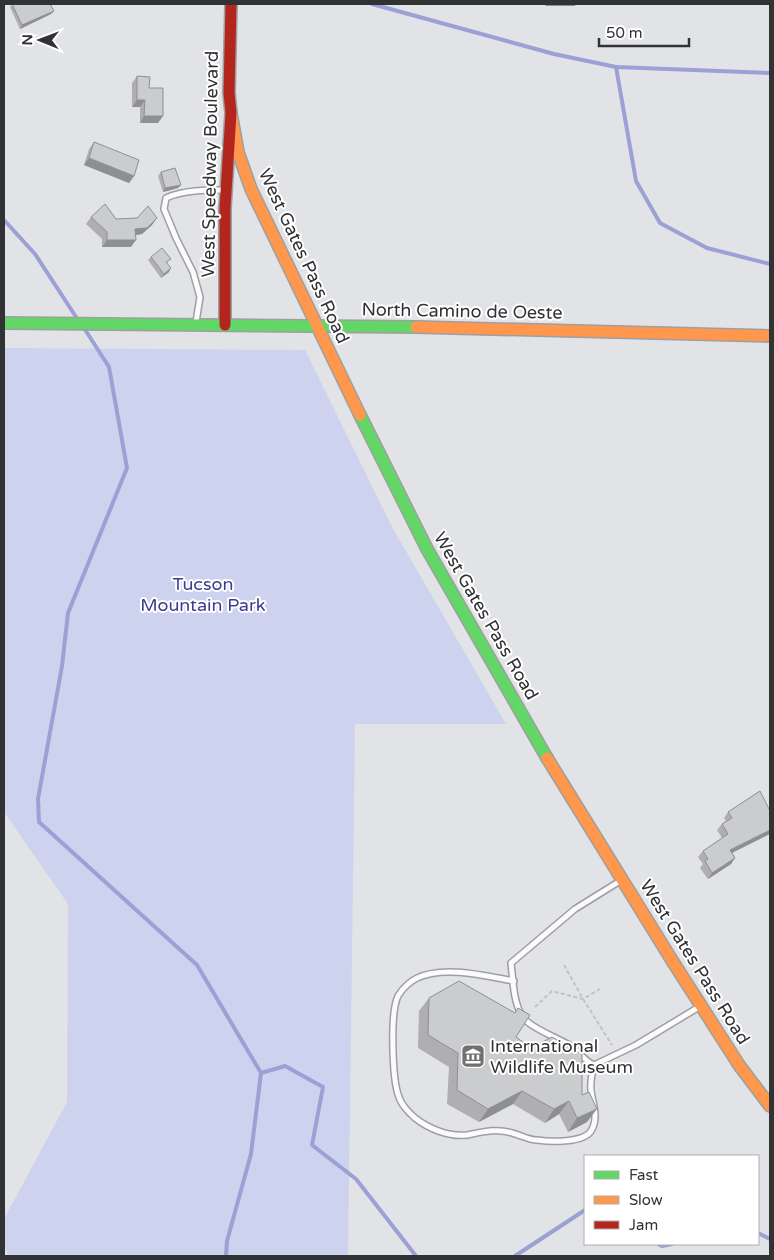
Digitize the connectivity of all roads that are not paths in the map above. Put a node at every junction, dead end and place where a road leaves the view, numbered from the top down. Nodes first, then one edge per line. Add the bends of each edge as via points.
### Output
1 (231, 4) edge
2 (231, 113) junction
3 (225, 190) junction
4 (4, 323) edge
5 (196, 325) junction
6 (225, 325) junction
7 (316, 325) junction
8 (770, 336) edge
9 (622, 879) junction
10 (514, 981) junction
11 (700, 1006) junction
12 (594, 1064) junction
13 (770, 1106) edge

1 - 2 main road, West Speedway Boulevard
2 - 3 main road, West Speedway Boulevard
2 - 7 main road, West Gates Pass Road via 238,152 251,189
3 - 5 lane via 199,191 166,198 164,209 200,297
3 - 6 main road, West Speedway Boulevard
4 - 5 main road, North Camino de Oeste
5 - 6 main road, North Camino de Oeste
6 - 7 main road, North Camino de Oeste
7 - 8 main road, North Camino de Oeste
7 - 9 main road, West Gates Pass Road via 431,557 549,761
9 - 10 lane via 575,909 511,963
9 - 11 main road, West Gates Pass Road
10 - 12 lane via 522,1016 572,1047 586,1062
10 - 12 lane via 456,971 419,977 407,984 398,997 392,1037 398,1097 411,1114 448,1134 506,1131 537,1140 569,1141 588,1135 592,1129 595,1112 591,1080
11 - 12 lane via 636,1045
11 - 13 main road, West Gates Pass Road

